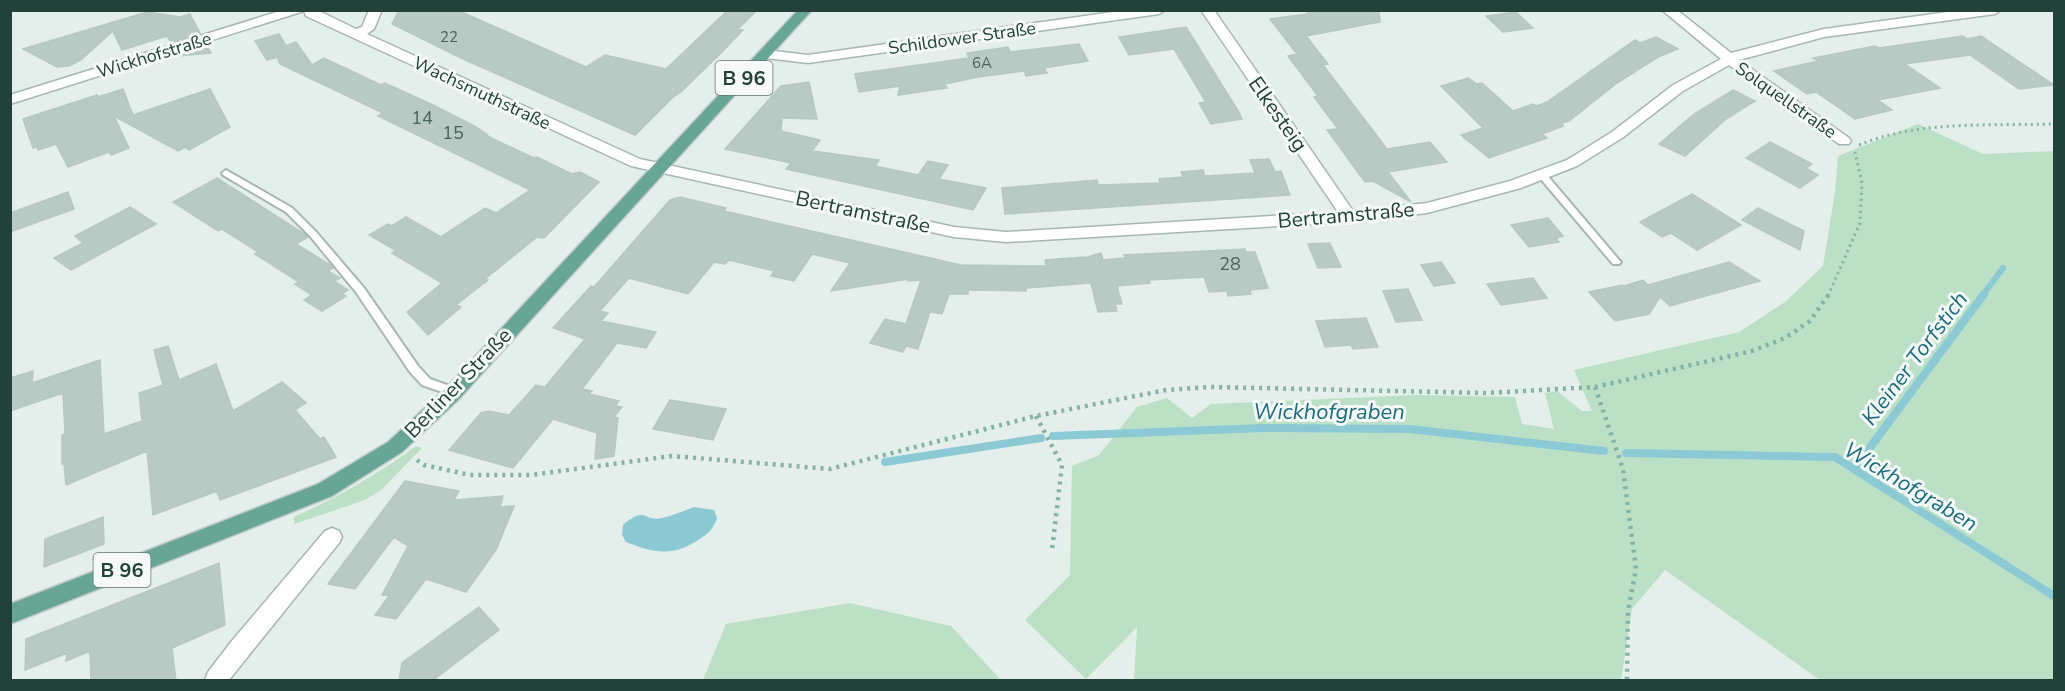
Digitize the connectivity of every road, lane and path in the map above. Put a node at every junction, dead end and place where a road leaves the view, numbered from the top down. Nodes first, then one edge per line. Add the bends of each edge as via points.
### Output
1 (298, 10) edge
2 (310, 10) edge
3 (376, 10) edge
4 (806, 10) edge
5 (1159, 10) edge
6 (1208, 10) edge
7 (1668, 10) edge
8 (1995, 10) edge
9 (356, 34) junction
10 (766, 54) junction
11 (1729, 59) junction
12 (10, 100) edge
13 (2055, 124) edge
14 (1844, 141) dead end
15 (659, 168) junction
16 (226, 174) dead end
17 (1543, 176) junction
18 (1349, 217) junction
19 (1616, 262) dead end
20 (1595, 387) junction
21 (454, 392) junction
22 (1036, 416) junction
23 (417, 460) dead end
24 (332, 537) dead end
25 (1052, 550) dead end
26 (10, 614) edge
27 (216, 681) edge
28 (1628, 681) edge

1 - 12 street, Wickhofstraße
2 - 9 street, Wachsmuthstraße
3 - 9 street via 367,29
4 - 10 main road, Berliner Straße / B 96
5 - 10 street, Schildower Straße via 808,59
6 - 18 street, Elkesteig
7 - 11 street, Solquellstraße
8 - 11 street, Bertramstraße via 1824,33
9 - 15 street, Wachsmuthstraße via 621,157
10 - 15 main road, Berliner Straße / B 96
11 - 14 street, Solquellstraße
11 - 17 street, Bertramstraße via 1659,101 1586,155
13 - 20 path via 1913,131 1867,140 1854,148 1862,183 1860,223 1832,290 1810,321 1785,338 1752,351
15 - 18 street, Bertramstraße via 976,236
15 - 21 main road, Berliner Straße / B 96
16 - 21 lane via 289,210 360,290 414,369 426,382
17 - 18 street, Bertramstraße via 1427,208
17 - 19 lane
20 - 22 path via 1487,393 1211,387 1166,390
20 - 28 path via 1623,469 1636,569 1628,611
21 - 26 main road, Berliner Straße / B 96 via 396,447 325,490
22 - 23 path via 830,469 672,456 531,475 470,475
22 - 25 path via 1062,465
24 - 27 street

